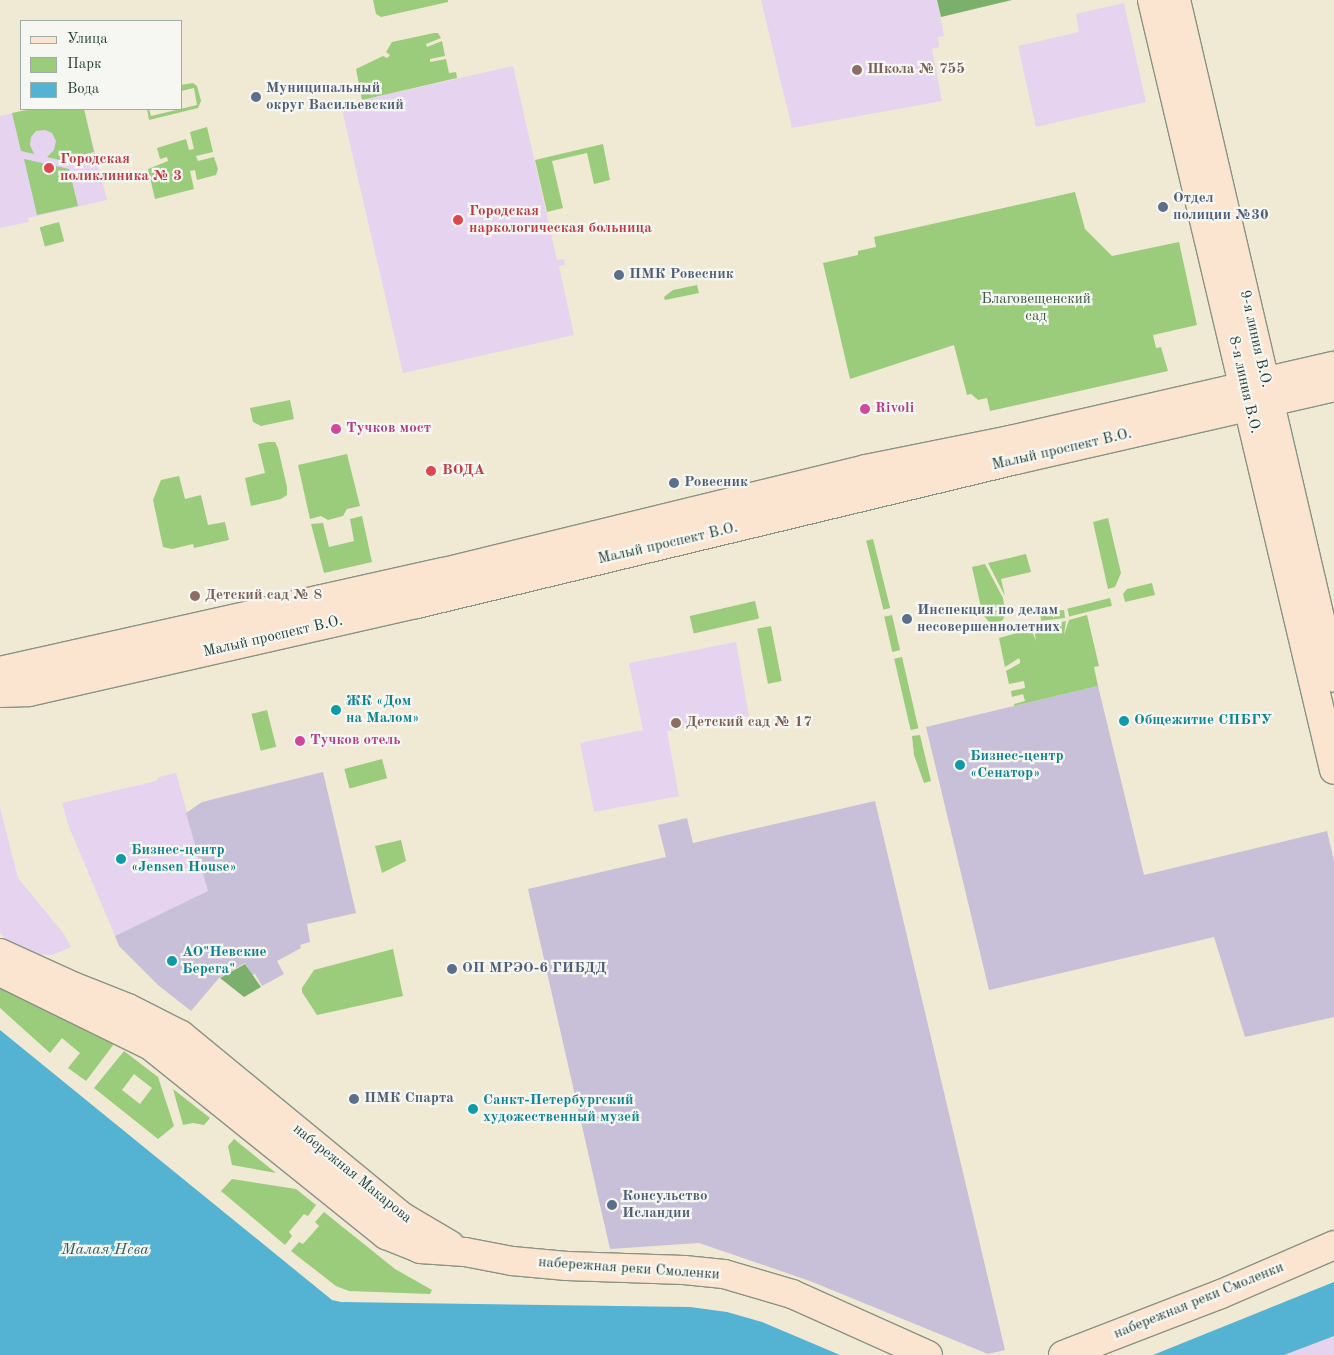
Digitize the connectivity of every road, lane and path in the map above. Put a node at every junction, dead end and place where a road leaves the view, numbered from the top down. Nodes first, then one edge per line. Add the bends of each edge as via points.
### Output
1 (1152, 0) edge
2 (1176, 0) edge
3 (1334, 366) edge
4 (1334, 387) edge
5 (1256, 393) junction
6 (0, 672) edge
7 (1334, 678) edge
8 (0, 693) edge
9 (1334, 770) edge
10 (0, 953) edge
11 (0, 972) edge
12 (1334, 1245) edge
13 (465, 1252) junction
14 (928, 1355) edge
15 (1063, 1355) edge

1 - 5 main road, 8-я линия В.О.
2 - 5 main road, 9-я линия В.О.
3 - 5 main road, Малый проспект В.О.
4 - 5 main road, Малый проспект В.О.
5 - 6 main road, Малый проспект В.О. via 857,471 435,574
5 - 7 main road, 9-я линия В.О.
5 - 8 main road, Малый проспект В.О. via 417,604 29,692
5 - 9 main road, 8-я линия В.О.
10 - 13 main road, набережная Макарова via 128,1008 181,1035 401,1216
11 - 13 main road, набережная Макарова via 151,1046 386,1235 420,1248
12 - 15 main road, набережная реки Смоленки via 1221,1294
13 - 14 main road, набережная реки Смоленки via 512,1261 567,1266 724,1274 792,1294

